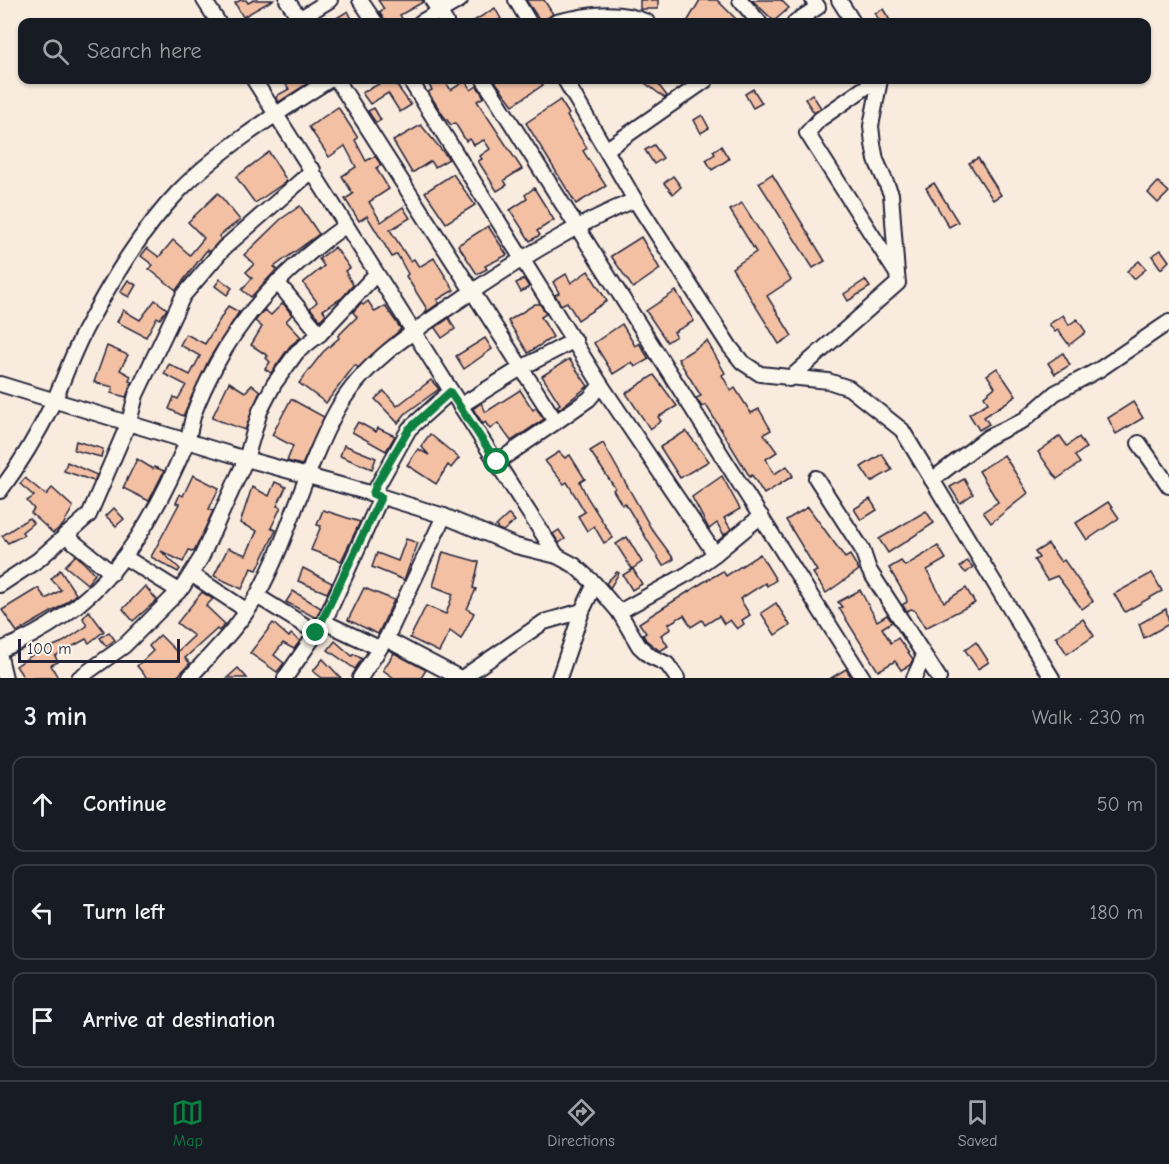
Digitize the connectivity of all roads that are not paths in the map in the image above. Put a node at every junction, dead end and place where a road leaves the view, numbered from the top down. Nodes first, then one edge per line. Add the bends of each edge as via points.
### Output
1 (204, 0) edge
2 (287, 0) edge
3 (330, 0) edge
4 (360, 0) edge
5 (460, 0) edge
6 (516, 0) edge
7 (740, 0) edge
8 (834, 0) edge
9 (839, 0) edge
10 (816, 4) edge
11 (439, 11) edge
12 (215, 18) edge
13 (297, 18) edge
14 (303, 18) edge
15 (372, 18) edge
16 (527, 18) edge
17 (584, 18) edge
18 (638, 18) edge
19 (756, 18) edge
20 (800, 18) edge
21 (850, 18) edge
22 (257, 84) edge
23 (323, 84) edge
24 (340, 84) edge
25 (413, 84) edge
26 (487, 84) edge
27 (566, 84) edge
28 (700, 84) edge
29 (872, 84) edge
30 (877, 84) edge
31 (276, 114) junction
32 (607, 149) junction
33 (313, 170) junction
34 (635, 200) junction
35 (346, 225) junction
36 (578, 227) junction
37 (524, 258) junction
38 (376, 274) junction
39 (897, 274) junction
40 (277, 282) junction
41 (471, 292) junction
42 (1169, 322) edge
43 (414, 331) junction
44 (320, 334) junction
45 (575, 340) junction
46 (521, 368) junction
47 (789, 379) junction
48 (0, 384) edge
49 (601, 385) junction
50 (450, 392) junction
51 (54, 401) junction
52 (460, 406) junction
53 (129, 422) junction
54 (556, 422) junction
55 (187, 441) junction
56 (1139, 443) dead end
57 (246, 459) junction
58 (497, 462) junction
59 (308, 477) junction
60 (816, 478) dead end
61 (932, 480) junction
62 (1169, 486) edge
63 (0, 491) edge
64 (377, 495) junction
65 (444, 516) junction
66 (760, 516) junction
67 (65, 535) junction
68 (715, 554) junction
69 (557, 556) junction
70 (126, 558) junction
71 (112, 573) junction
72 (191, 574) junction
73 (595, 584) junction
74 (0, 585) edge
75 (179, 591) junction
76 (257, 596) junction
77 (246, 610) junction
78 (582, 611) junction
79 (619, 612) junction
80 (320, 627) junction
81 (383, 644) junction
82 (0, 650) edge
83 (924, 656) junction
84 (0, 657) edge
85 (453, 676) edge
86 (5, 678) edge
87 (79, 678) edge
88 (189, 678) edge
89 (285, 678) edge
90 (360, 678) edge
91 (559, 678) edge
92 (677, 678) edge
93 (863, 678) edge
94 (914, 678) edge
95 (939, 678) edge
96 (1052, 678) edge

1 - 12 street
2 - 13 street
3 - 14 street
4 - 15 street
5 - 11 street
6 - 16 street
7 - 19 street
8 - 10 street
9 - 21 street
10 - 20 street
17 - 18 street via 611,14
22 - 31 street
23 - 31 street
24 - 41 street
25 - 37 street
26 - 36 street
27 - 32 street
28 - 32 street
29 - 39 street via 811,126 807,133
30 - 39 street via 871,126 876,160 891,194
31 - 33 street
31 - 51 street via 180,190 138,242 118,268 85,329
32 - 34 street
33 - 35 street
33 - 53 street via 230,241 183,296 136,395
34 - 36 street
34 - 47 street via 742,362 760,374
35 - 38 street
35 - 40 street
36 - 37 street
36 - 66 street
37 - 41 street
37 - 45 street
38 - 43 street
38 - 44 street
39 - 47 street via 896,287
40 - 44 street
40 - 55 street via 242,322 218,362 201,396
41 - 43 street
41 - 46 street
42 - 61 street via 1093,373 1055,393 1024,420 988,437
43 - 50 street
43 - 59 street via 351,388 314,454
44 - 57 street via 297,352 274,384 260,411
45 - 46 street
45 - 49 street
46 - 52 street
46 - 54 street
47 - 61 street via 838,384 865,399 902,430
48 - 51 street
49 - 54 street via 590,399
49 - 68 street
50 - 52 street
50 - 64 street via 409,429
51 - 53 street
51 - 63 street
52 - 58 street
53 - 55 street
53 - 67 street via 89,515
54 - 58 street
55 - 57 street
55 - 70 street via 155,509
56 - 62 street
57 - 59 street
57 - 72 street
58 - 69 street
59 - 64 street
59 - 76 street
60 - 83 street
61 - 96 street
64 - 65 street
64 - 80 street
65 - 69 street via 516,546
65 - 81 street
66 - 68 street
66 - 93 street
67 - 71 street
67 - 74 street via 38,560
68 - 79 street
69 - 73 street
70 - 71 street
70 - 75 street
71 - 82 street via 78,606 44,630
72 - 75 street
72 - 77 street
73 - 78 street
73 - 79 street
75 - 87 street via 123,646
76 - 77 street
76 - 80 street
77 - 88 street
78 - 85 street via 544,622
78 - 91 street
79 - 92 street via 639,646 667,664
80 - 81 street
80 - 89 street
81 - 85 street
81 - 90 street
83 - 94 street
83 - 95 street
84 - 86 street

